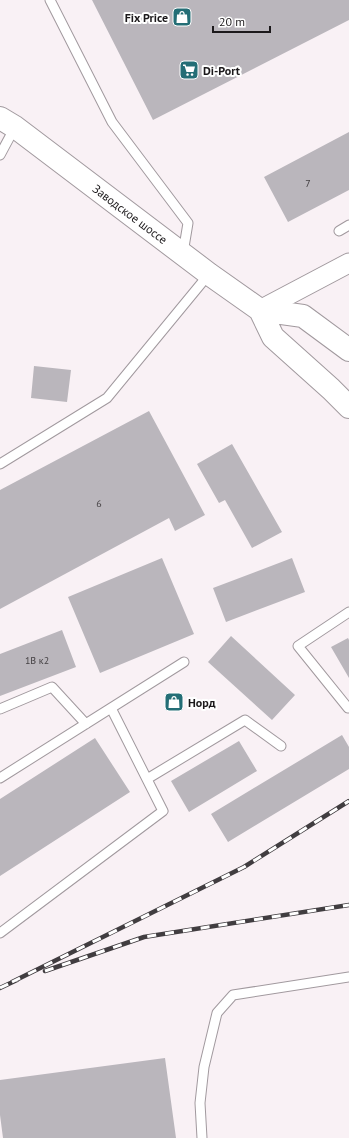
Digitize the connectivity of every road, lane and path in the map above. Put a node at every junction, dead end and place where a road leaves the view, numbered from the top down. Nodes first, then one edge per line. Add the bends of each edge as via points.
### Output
1 (50, 0) edge
2 (8, 122) edge
3 (0, 155) edge
4 (349, 225) edge
5 (339, 231) dead end
6 (183, 253) junction
7 (349, 263) edge
8 (209, 274) junction
9 (260, 310) junction
10 (349, 350) edge
11 (349, 407) edge
12 (0, 464) edge
13 (349, 612) edge
14 (184, 662) dead end
15 (111, 708) junction
16 (348, 708) edge
17 (0, 709) edge
18 (86, 724) junction
19 (281, 746) dead end
20 (0, 778) edge
21 (147, 779) junction
22 (0, 933) edge
23 (349, 977) edge
24 (202, 1138) edge

1 - 6 lane via 112,122 188,223
2 - 3 lane
2 - 6 main road, Заводское шоссе
4 - 5 lane
6 - 8 main road, Заводское шоссе
7 - 9 street
8 - 9 main road, Заводское шоссе
8 - 12 lane via 107,398
9 - 10 main road, Заводское шоссе via 303,316
9 - 11 main road, Заводское шоссе via 273,337
13 - 16 lane via 298,646
14 - 15 lane
15 - 18 lane
15 - 21 lane
17 - 18 lane via 52,687
18 - 20 lane
19 - 21 lane via 245,720
21 - 22 lane via 163,811
23 - 24 lane via 233,996 216,1013 204,1067 200,1102

